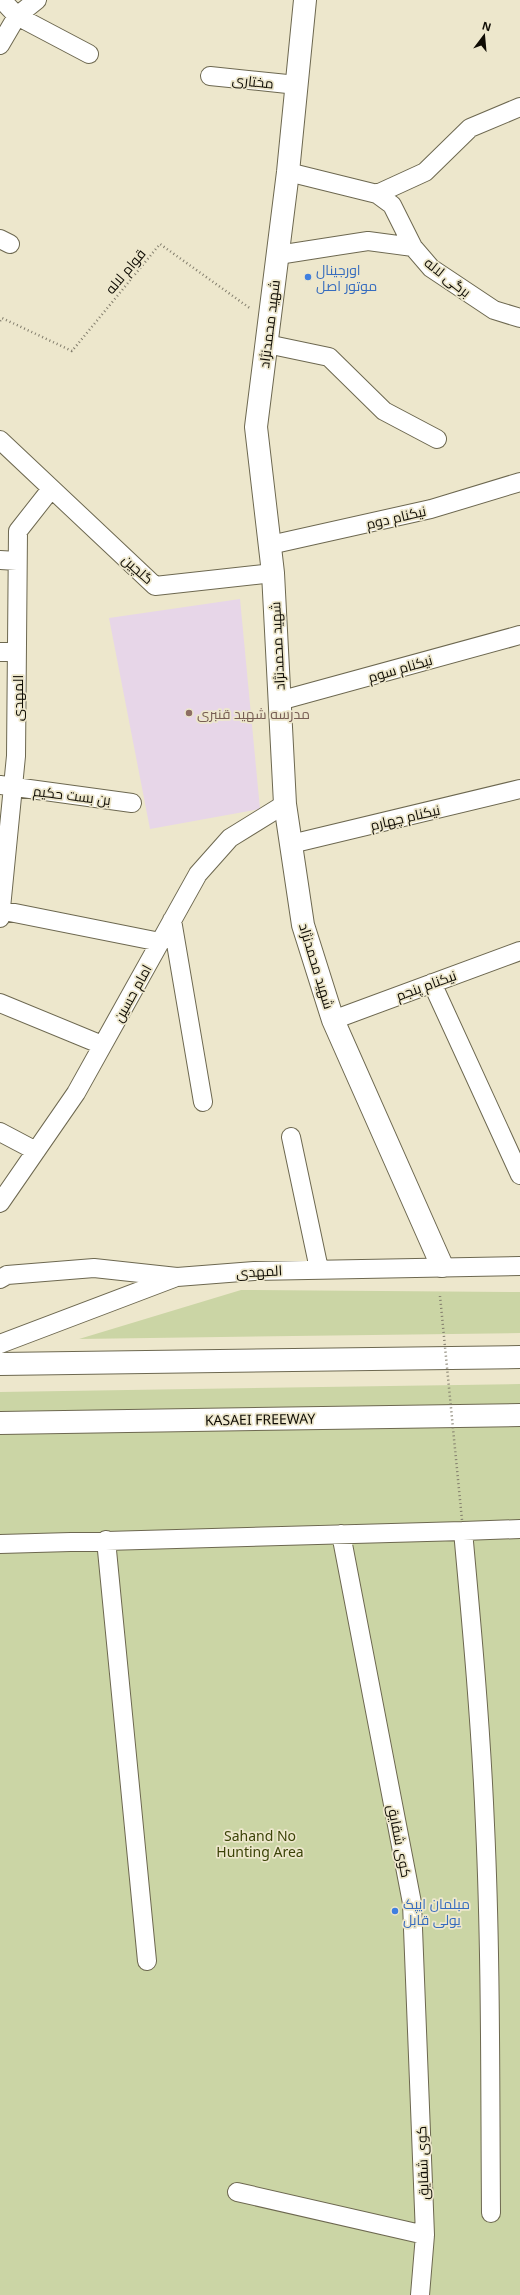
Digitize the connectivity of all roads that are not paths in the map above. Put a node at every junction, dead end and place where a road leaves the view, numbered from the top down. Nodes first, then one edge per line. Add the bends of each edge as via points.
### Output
1 (2, 0) edge
2 (37, 0) edge
3 (305, 0) edge
4 (17, 16) junction
5 (0, 45) edge
6 (89, 54) dead end
7 (210, 76) dead end
8 (297, 85) junction
9 (520, 107) edge
10 (288, 172) junction
11 (377, 194) junction
12 (413, 246) junction
13 (278, 255) junction
14 (520, 318) edge
15 (267, 344) junction
16 (437, 439) dead end
17 (0, 440) edge
18 (520, 482) edge
19 (52, 489) junction
20 (270, 545) junction
21 (9, 560) edge
22 (273, 573) junction
23 (520, 635) edge
24 (8, 652) edge
25 (279, 701) junction
26 (6, 787) edge
27 (520, 789) edge
28 (132, 803) dead end
29 (285, 804) junction
30 (291, 844) junction
31 (0, 913) edge
32 (172, 920) junction
33 (160, 942) junction
34 (520, 951) edge
35 (432, 983) junction
36 (0, 1003) edge
37 (333, 1020) junction
38 (102, 1045) junction
39 (203, 1102) dead end
40 (0, 1132) edge
41 (291, 1137) dead end
42 (36, 1151) junction
43 (520, 1175) edge
44 (0, 1203) edge
45 (442, 1266) junction
46 (520, 1266) edge
47 (319, 1269) junction
48 (177, 1277) junction
49 (0, 1279) edge
50 (0, 1344) edge
51 (520, 1357) edge
52 (0, 1364) edge
53 (520, 1415) edge
54 (0, 1423) edge
55 (463, 1526) junction
56 (520, 1529) edge
57 (341, 1534) junction
58 (106, 1540) junction
59 (0, 1544) edge
60 (147, 1961) dead end
61 (237, 2192) dead end
62 (491, 2213) dead end
63 (425, 2235) junction
64 (420, 2295) edge

1 - 4 street
2 - 4 street
3 - 8 main road, شهید محمدنژاد
4 - 5 street
4 - 6 street
7 - 8 street, مختاری
8 - 10 main road, شهید محمدنژاد
9 - 11 street via 470,128 425,172
10 - 11 street, برگی لاله
10 - 13 main road, شهید محمدنژاد
11 - 12 street, برگی لاله via 392,205
12 - 13 street via 368,241
12 - 14 street, برگی لاله via 431,268 472,297 494,310
13 - 15 main road, شهید محمدنژاد
15 - 16 street via 329,357 384,412
15 - 20 main road, شهید محمدنژاد via 256,427
17 - 19 street, گلچین
18 - 20 street, نیکنام دوم via 431,509
19 - 21 street, المهدی via 18,531
19 - 22 street, گلچین via 155,586
20 - 22 main road, شهید محمدنژاد
21 - 24 street, المهدی
22 - 25 main road, شهید محمدنژاد
23 - 25 street, نیکنام سوم
24 - 26 street, المهدی via 16,756
25 - 29 main road, شهید محمدنژاد
26 - 28 street, بن بست حکیم
26 - 31 street, المهدی
27 - 30 street, نیکنام چهارم
29 - 30 main road, شهید محمدنژاد
29 - 32 street, امام حسین via 230,838 198,874
30 - 37 main road, شهید محمدنژاد via 303,925
31 - 33 street
32 - 33 street, امام حسین
32 - 39 street
33 - 38 street, امام حسین
34 - 35 street, نیکنام پنجم
35 - 37 street, نیکنام پنجم
35 - 43 street
36 - 38 street
37 - 45 main road, شهید محمدنژاد
38 - 42 street, امام حسین via 76,1093
40 - 42 street
41 - 47 street
42 - 44 street, امام حسین
45 - 46 street, المهدی
45 - 47 street, المهدی
47 - 48 street, المهدی
48 - 49 street, المهدی via 94,1268 7,1275
48 - 50 street
51 - 52 main road
53 - 54 main road, KASAEI FREEWAY
55 - 56 street
55 - 57 street
55 - 62 street via 477,1685 485,1826 490,1980
57 - 58 street
57 - 63 street, کوی شقایق via 412,1903
58 - 59 street
58 - 60 street
61 - 63 street
63 - 64 street, کوی شقایق

